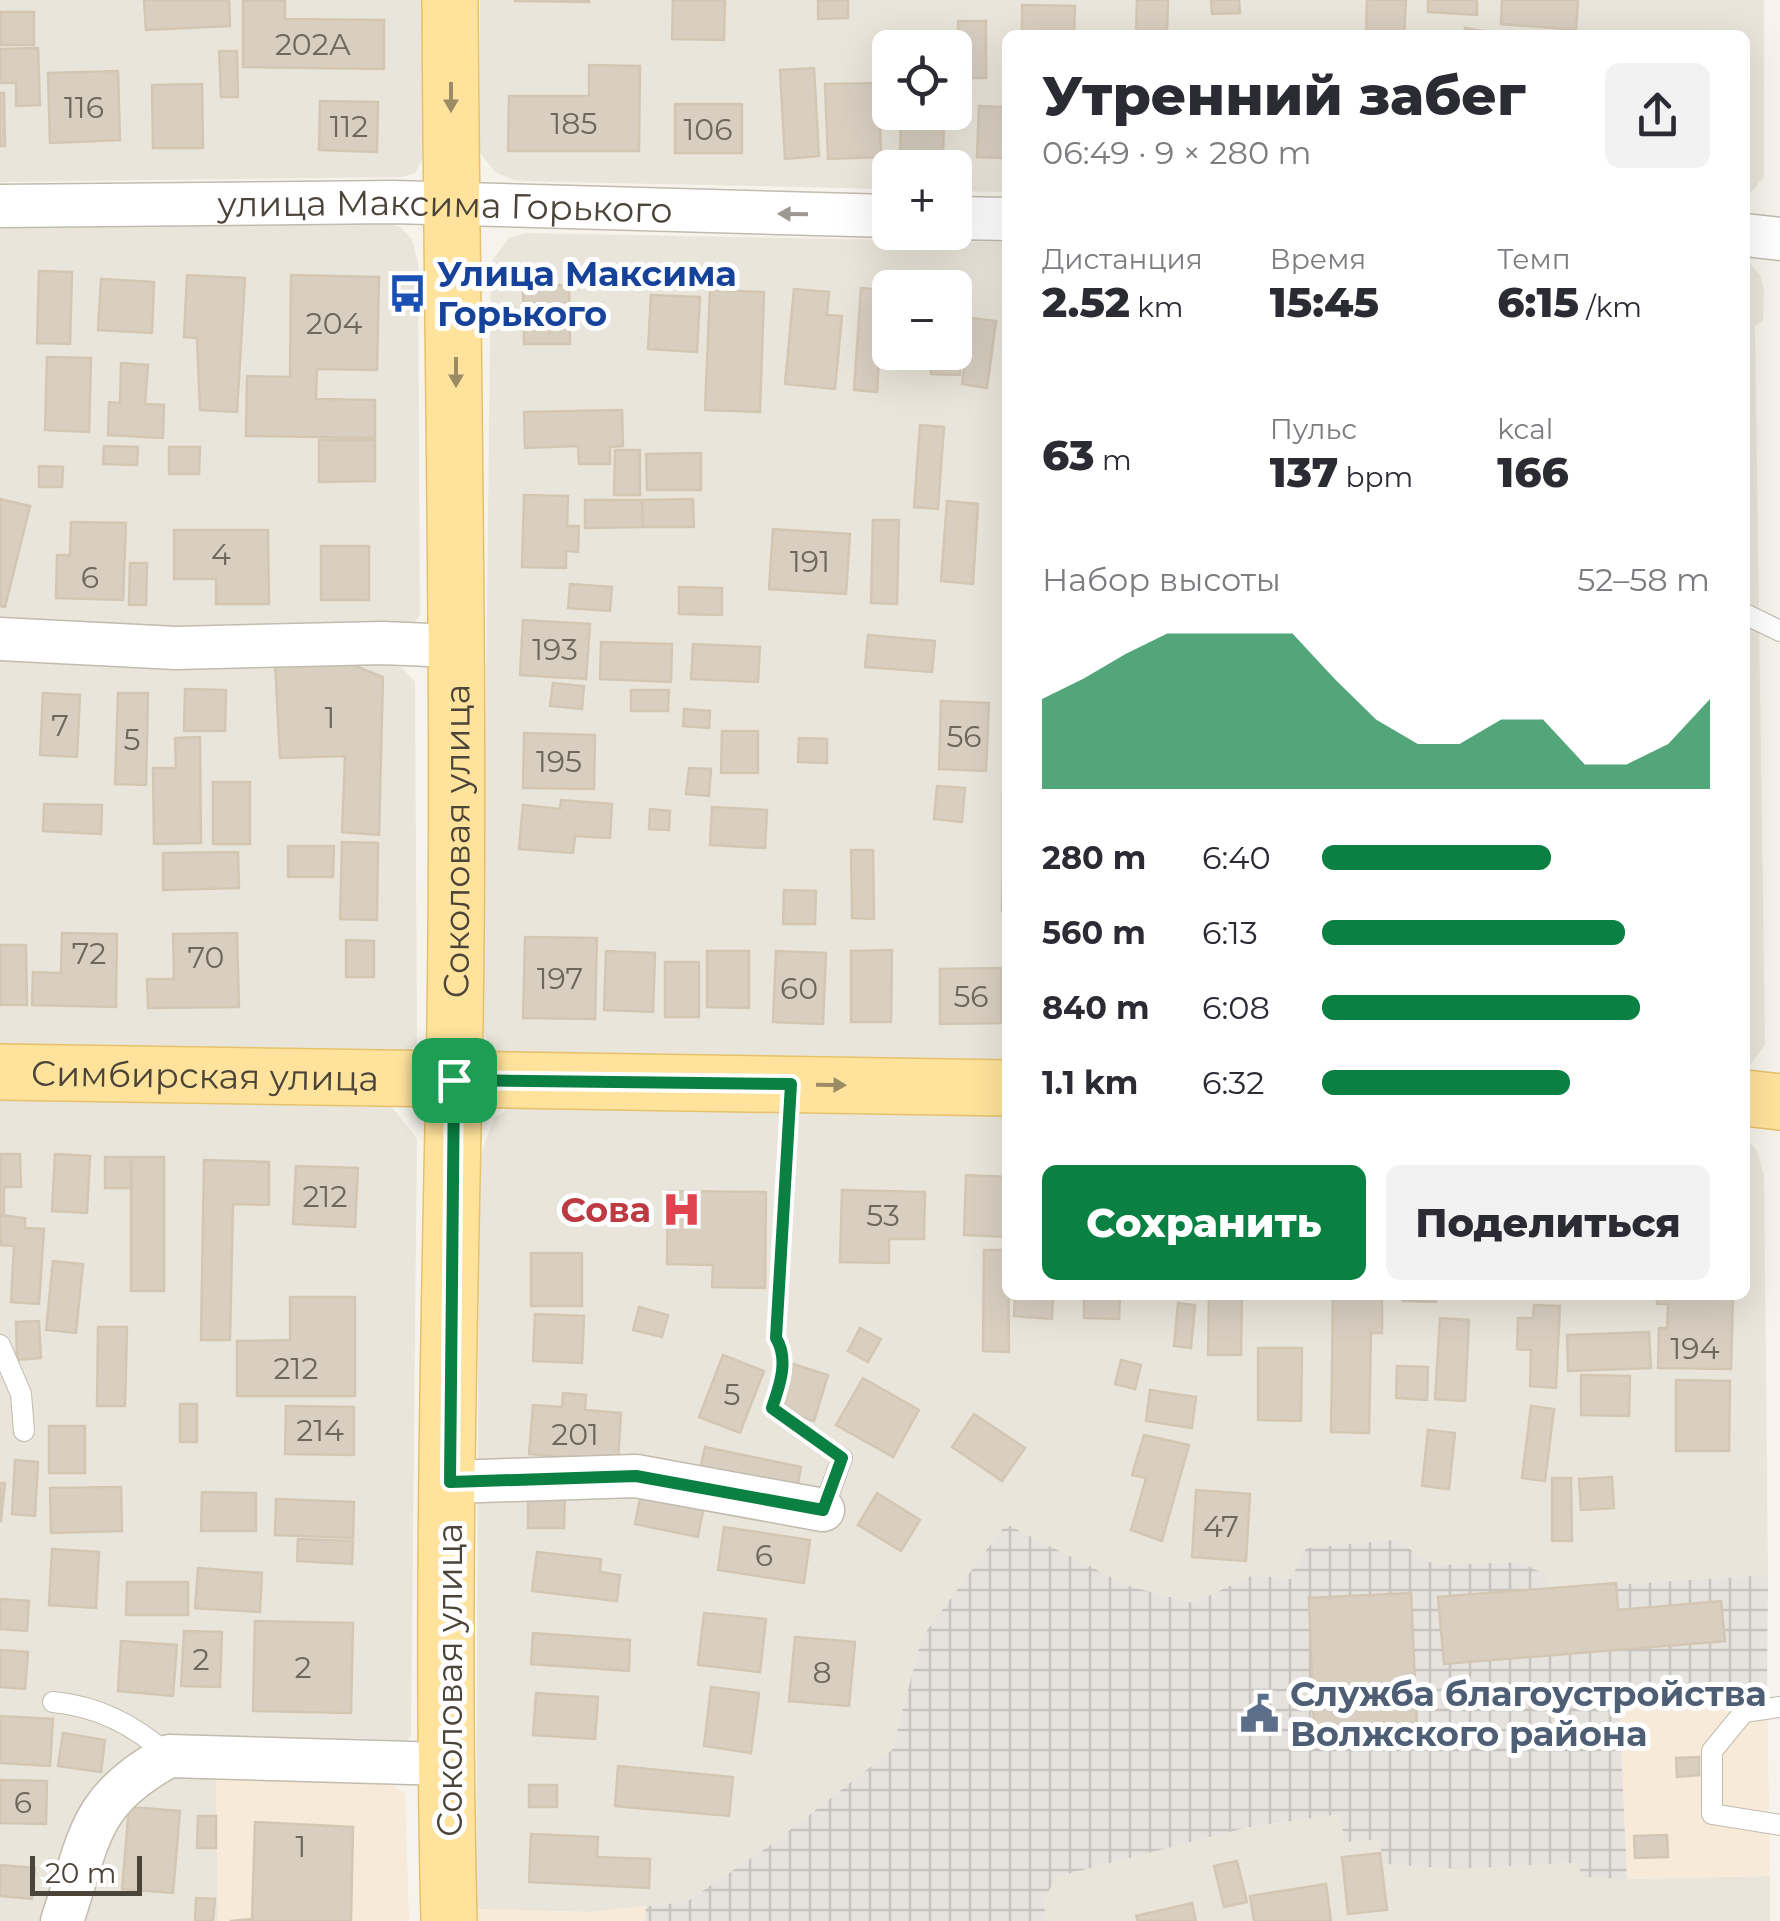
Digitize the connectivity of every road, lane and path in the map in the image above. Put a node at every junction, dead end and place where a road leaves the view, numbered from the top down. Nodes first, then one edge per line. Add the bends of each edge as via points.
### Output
1 (450, 0) edge
2 (454, 204) junction
3 (0, 206) edge
4 (872, 216) edge
5 (972, 218) edge
6 (1002, 219) edge
7 (1750, 236) edge
8 (1780, 239) edge
9 (1750, 616) edge
10 (1780, 631) edge
11 (0, 638) edge
12 (454, 646) junction
13 (0, 1072) edge
14 (454, 1080) junction
15 (791, 1084) junction
16 (1002, 1088) edge
17 (1750, 1099) edge
18 (1780, 1102) edge
19 (0, 1344) edge
20 (24, 1430) dead end
21 (842, 1458) joint
22 (450, 1482) junction
23 (823, 1510) joint
24 (52, 1702) dead end
25 (1780, 1707) edge
26 (169, 1756) junction
27 (445, 1764) junction
28 (1780, 1825) edge
29 (62, 1921) edge
30 (449, 1921) edge

1 -> 2 main road, Соколовая улица
2 - 3 street, улица Максима Горького
4 -> 2 street, улица Максима Горького
2 -> 12 main road, Соколовая улица
5 - 6 street
7 - 8 street
9 - 10 lane
11 - 12 street via 176,648
12 - 14 main road, Соколовая улица
13 - 14 main road, Симбирская улица
14 - 15 main road, Симбирская улица
14 - 22 main road, Соколовая улица
15 -> 16 main road, Симбирская улица
15 - 21 path via 776,1338 783,1349 772,1408
17 - 18 main road
19 - 20 lane via 21,1394
21 - 23 lane
22 - 23 street via 636,1476
22 - 27 main road, Соколовая улица
24 - 26 lane via 84,1705 143,1732
25 - 28 lane via 1744,1712 1712,1751 1712,1814
26 - 27 street
26 - 29 street via 144,1770 93,1821
27 - 30 main road, Соколовая улица

